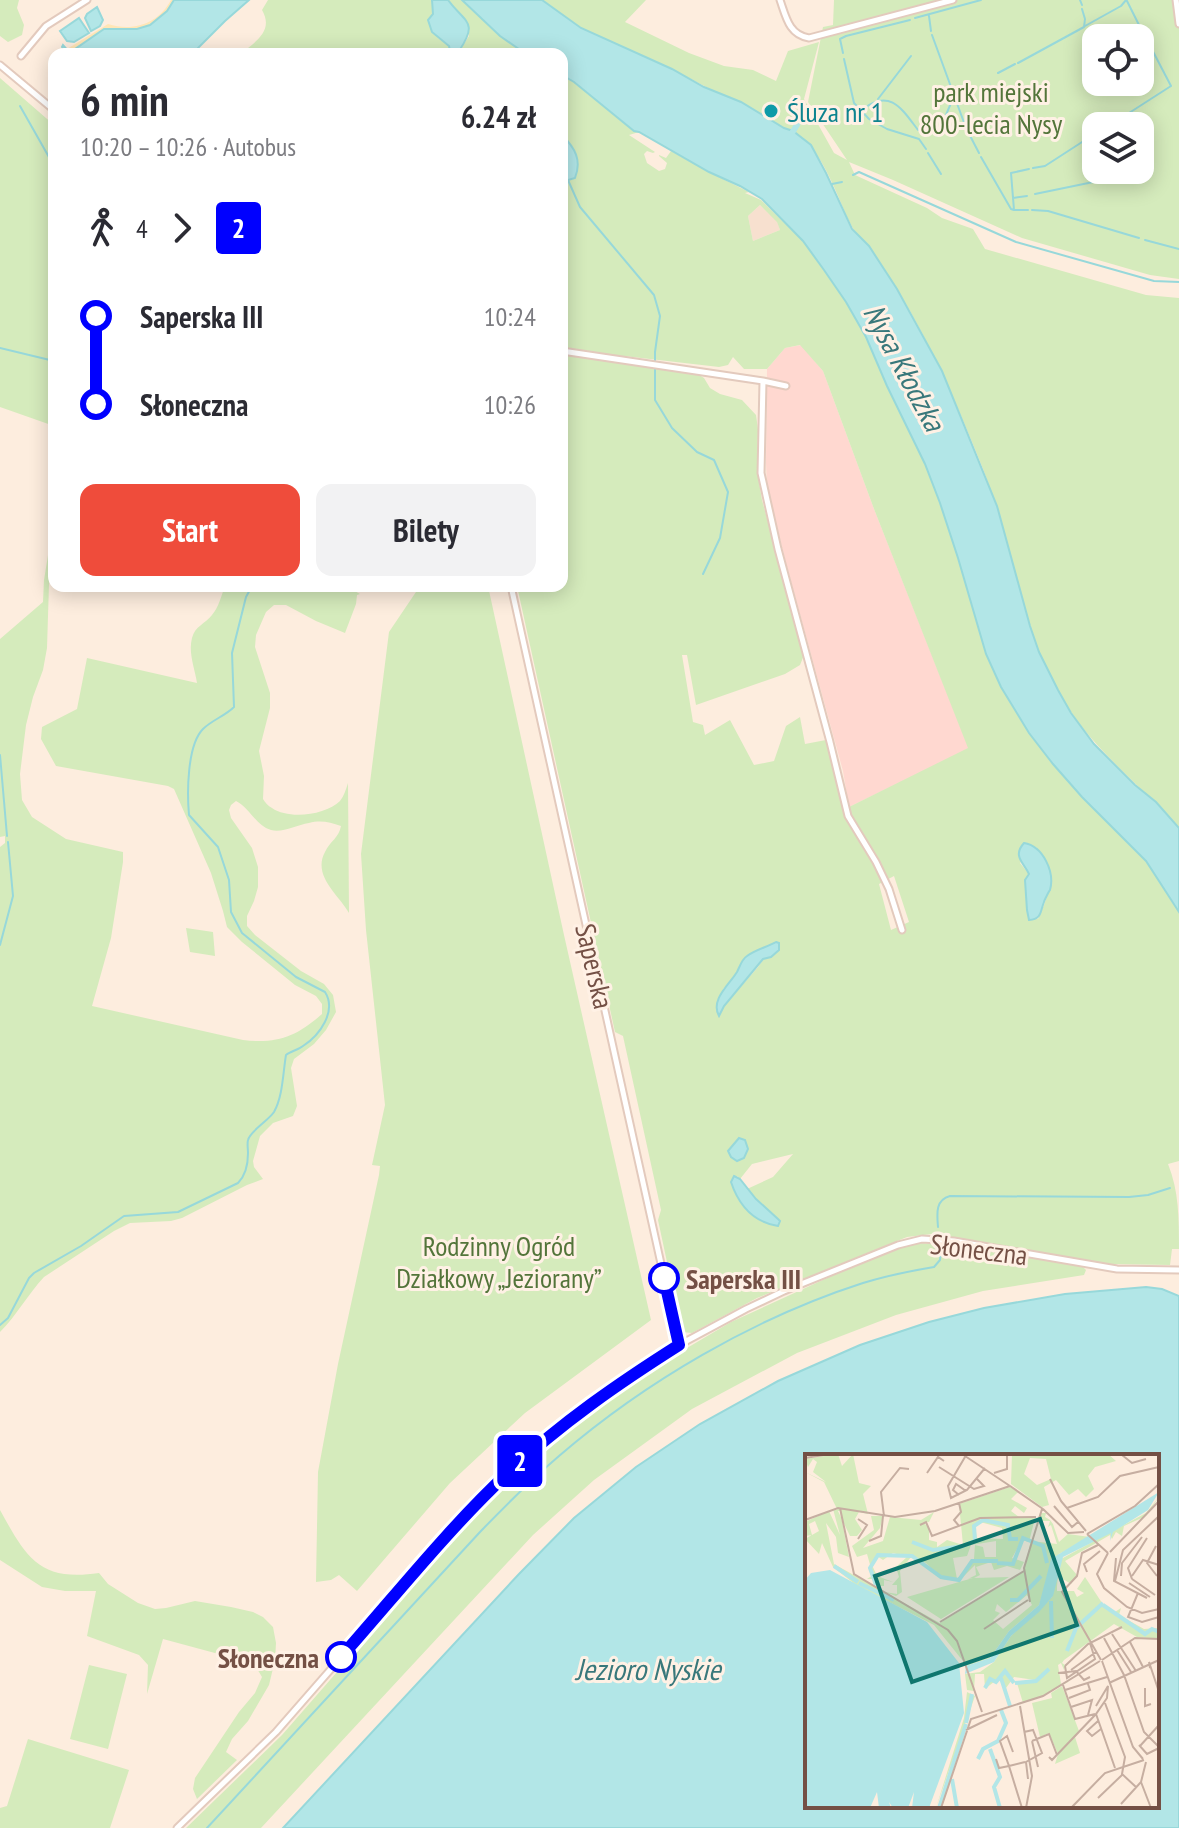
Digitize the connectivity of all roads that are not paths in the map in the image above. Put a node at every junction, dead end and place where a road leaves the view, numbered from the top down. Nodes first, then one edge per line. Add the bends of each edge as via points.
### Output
1 (87, 0) edge
2 (780, 0) edge
3 (953, 0) edge
4 (1176, 0) edge
5 (1179, 24) edge
6 (21, 56) dead end
7 (0, 65) edge
8 (48, 105) edge
9 (568, 352) edge
10 (763, 381) junction
11 (786, 386) dead end
12 (512, 592) edge
13 (902, 930) dead end
14 (1179, 1270) edge
15 (679, 1345) junction
16 (177, 1828) edge

1 - 6 street via 46,26
2 - 3 street via 789,25 802,37
4 - 5 street
7 - 8 street
9 - 10 street
10 - 11 street
10 - 13 street via 761,473 778,549 848,816 883,876
12 - 15 street, Saperska
14 - 15 street, Słoneczna via 1117,1269 922,1239 784,1291
15 - 16 street, Słoneczna via 581,1411 508,1472 276,1732

